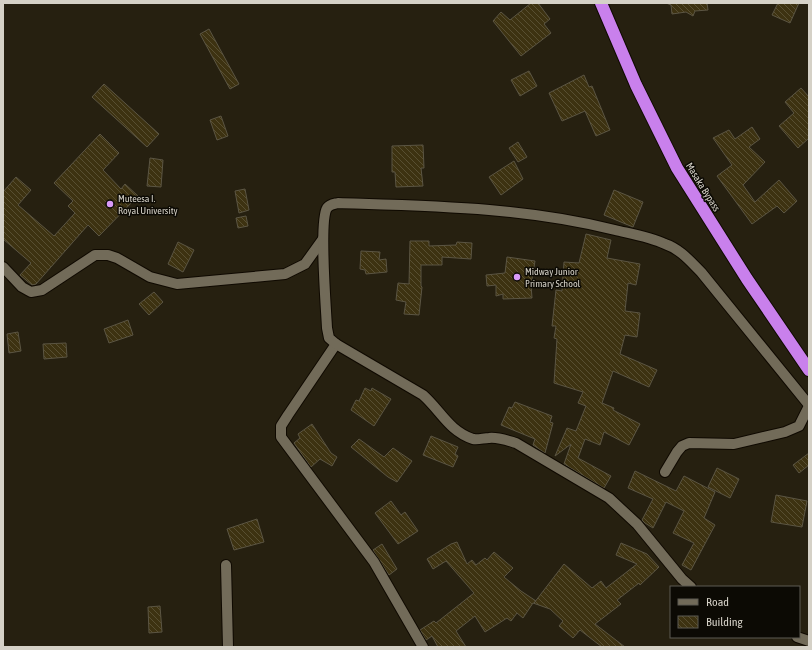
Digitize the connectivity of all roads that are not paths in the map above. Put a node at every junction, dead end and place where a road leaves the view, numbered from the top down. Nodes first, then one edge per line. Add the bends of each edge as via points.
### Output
1 (601, 3) edge
2 (323, 239) junction
3 (3, 267) edge
4 (336, 344) junction
5 (809, 370) edge
6 (809, 405) edge
7 (665, 472) dead end
8 (226, 564) dead end
9 (690, 586) edge
10 (228, 647) edge
11 (423, 647) edge

1 - 5 highway, Masaka Bypass via 636,85 677,168 747,279
2 - 3 street via 305,264 285,274 178,284 150,277 117,258 95,255 42,290 31,292 22,287
2 - 4 street via 327,328 329,338
2 - 6 street via 327,208 338,203 448,207 578,221 666,244 685,255
4 - 9 street via 423,394 455,430 475,439 500,438 516,443 609,498 637,524
4 - 11 street via 281,426 281,437 374,562
6 - 7 street via 798,426 785,432 734,444 688,443 682,446
8 - 10 street

